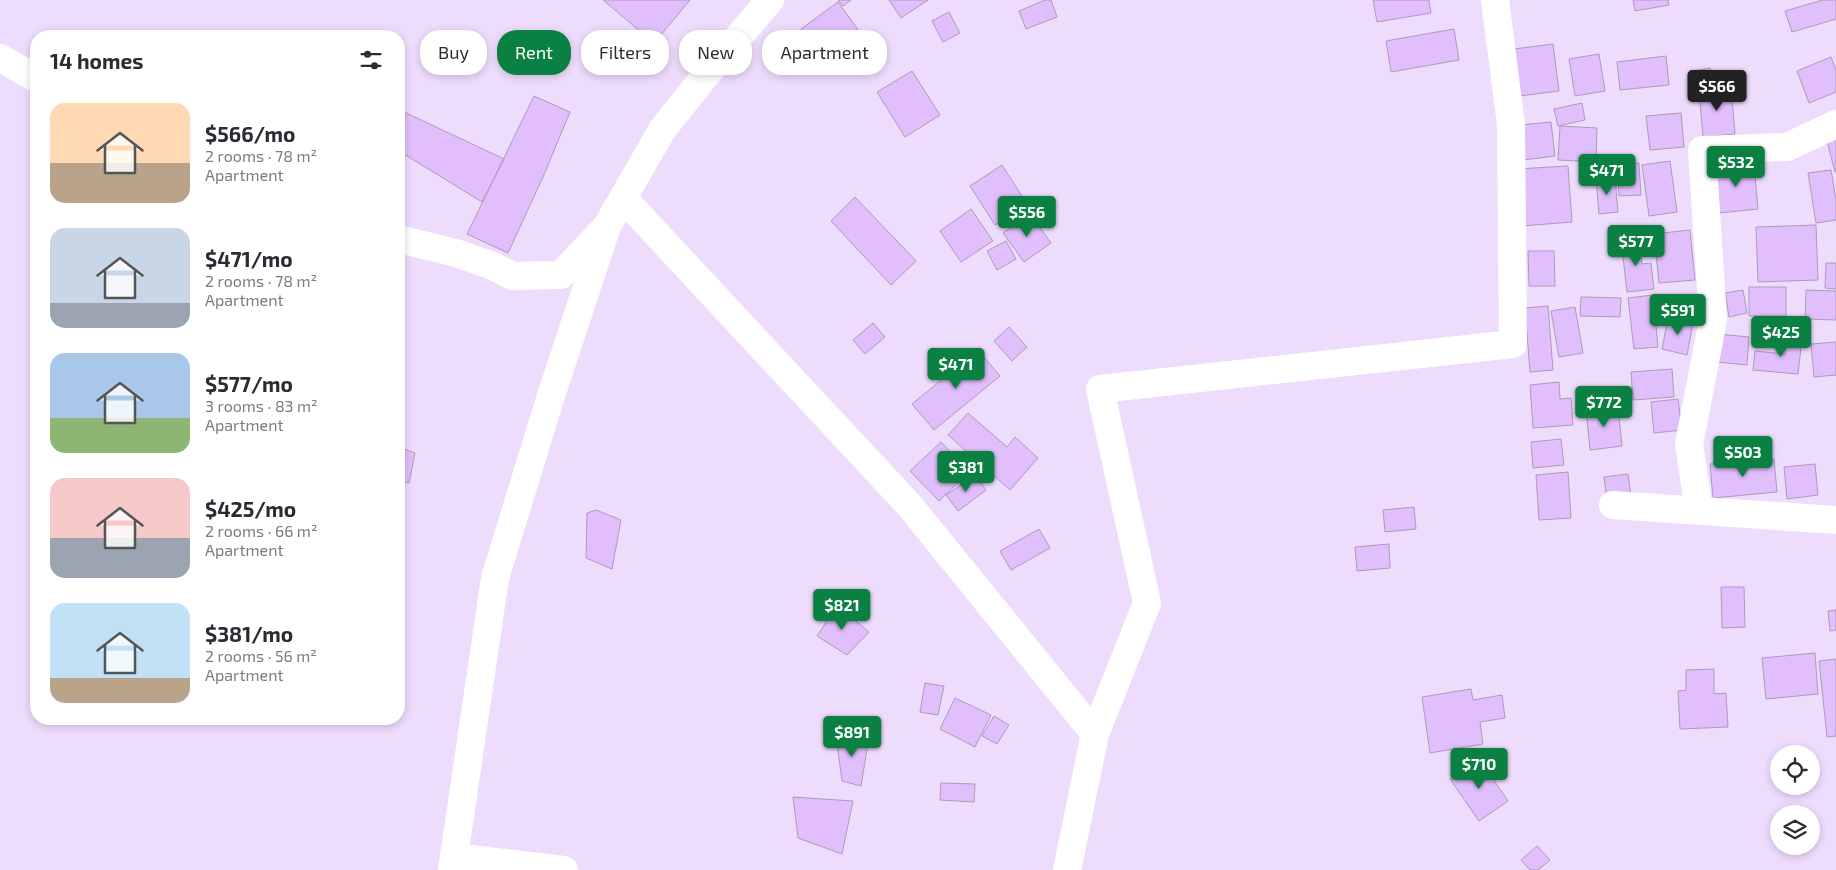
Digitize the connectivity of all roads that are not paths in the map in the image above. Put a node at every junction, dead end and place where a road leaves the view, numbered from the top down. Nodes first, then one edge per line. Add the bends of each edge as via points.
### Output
1 (770, 0) edge
2 (1495, 0) edge
3 (0, 58) edge
4 (30, 75) edge
5 (1836, 124) edge
6 (623, 198) junction
7 (607, 226) junction
8 (405, 240) edge
9 (1613, 505) dead end
10 (1699, 511) junction
11 (1836, 520) edge
12 (1095, 734) junction
13 (453, 863) edge
14 (564, 870) edge
15 (1066, 870) edge

1 - 6 street via 662,130
2 - 12 street via 1511,125 1513,344 1100,389 1147,603
3 - 4 street
5 - 10 street via 1787,147 1702,150 1714,320 1689,444
6 - 7 street
6 - 12 street via 909,505
7 - 8 street via 561,275 512,276 456,253
7 - 13 street via 495,578
9 - 10 street
10 - 11 street
12 - 15 street
13 - 14 street

